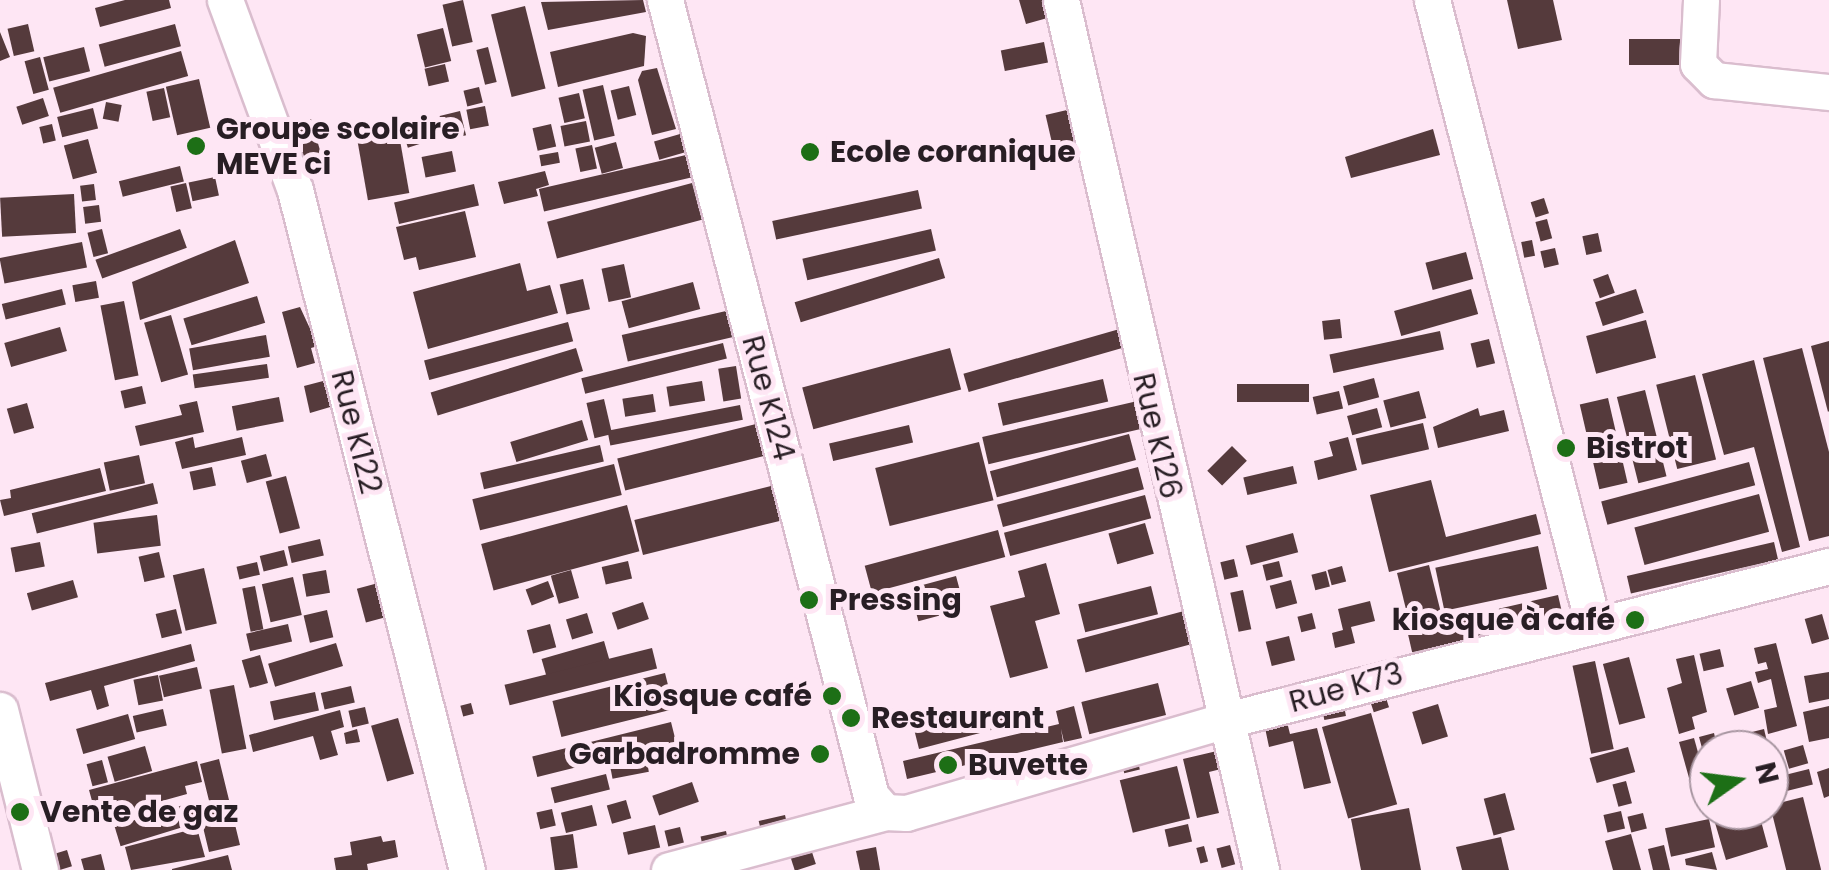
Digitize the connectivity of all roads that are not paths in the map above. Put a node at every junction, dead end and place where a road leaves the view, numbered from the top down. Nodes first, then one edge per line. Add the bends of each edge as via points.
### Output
1 (225, 0) edge
2 (665, 0) edge
3 (1061, 0) edge
4 (1432, 0) edge
5 (1701, 0) edge
6 (1829, 92) edge
7 (1829, 566) edge
8 (1592, 624) junction
9 (0, 710) edge
10 (1223, 720) junction
11 (878, 804) junction
12 (40, 870) edge
13 (467, 870) edge
14 (669, 870) edge
15 (1262, 870) edge

1 - 13 street, Rue K122 via 295,190
2 - 11 street, Rue K124
3 - 10 street, Rue K126
4 - 8 street
5 - 6 street via 1698,64 1714,80
7 - 8 street, Rue K73
8 - 10 street, Rue K73
9 - 12 street
10 - 11 street, Rue K73 via 906,813
10 - 15 street, Rue K126
11 - 14 street, Rue K73

